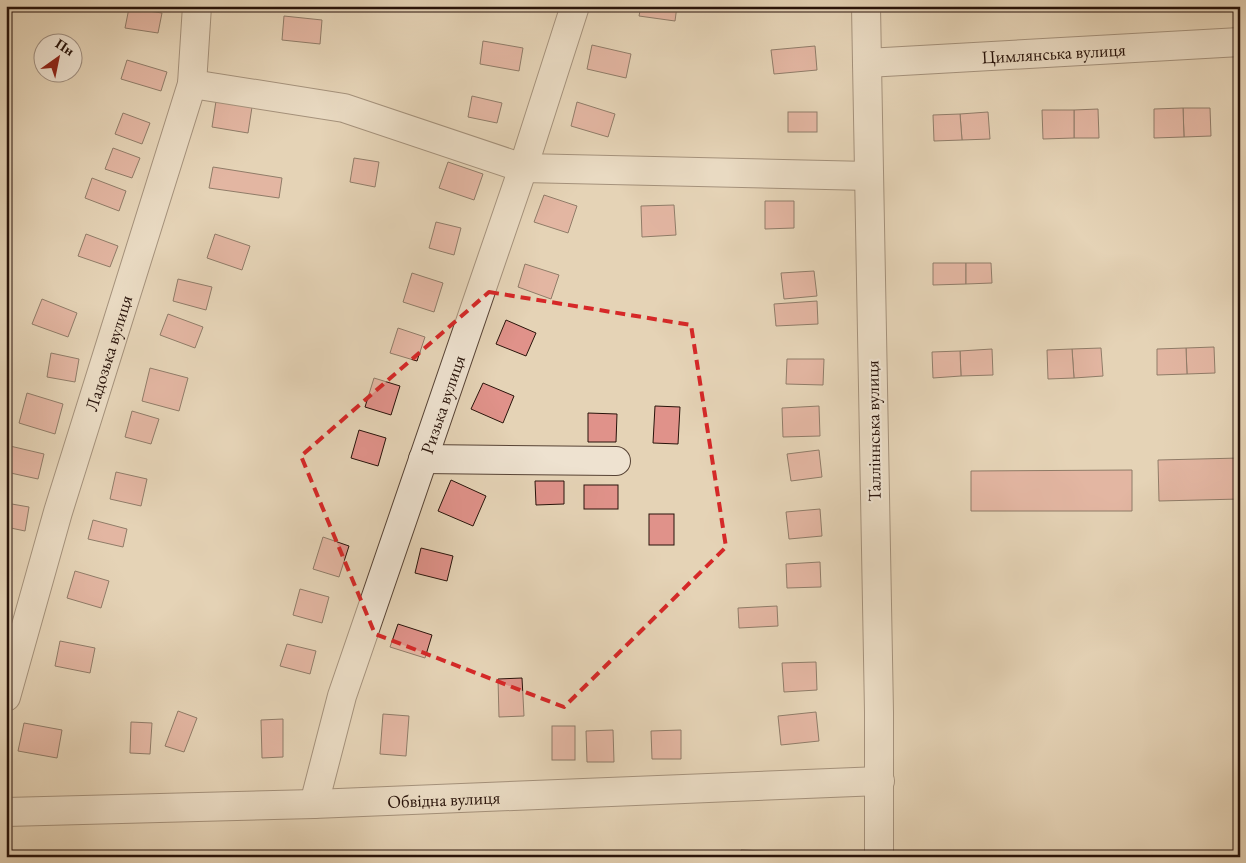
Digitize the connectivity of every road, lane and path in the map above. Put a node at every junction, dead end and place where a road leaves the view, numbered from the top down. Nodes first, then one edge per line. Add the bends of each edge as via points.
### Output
1 (197, 6) edge
2 (575, 6) edge
3 (866, 6) edge
4 (1240, 42) edge
5 (867, 63) junction
6 (192, 84) junction
7 (523, 168) junction
8 (869, 176) junction
9 (423, 459) junction
10 (616, 461) dead end
11 (6, 697) edge
12 (880, 781) junction
13 (314, 804) junction
14 (6, 812) edge
15 (879, 857) edge

1 - 6 street, Ладозька вулиця
2 - 7 street, Ризька вулиця
3 - 5 street, Талліннська вулиця
4 - 5 street, Цимлянська вулиця
5 - 8 street, Талліннська вулиця
6 - 7 street via 344,108
6 - 11 street, Ладозька вулиця via 58,512
7 - 8 street
7 - 9 street, Ризька вулиця
8 - 12 street, Талліннська вулиця
9 - 10 street
9 - 13 street, Ризька вулиця via 342,696
12 - 13 street, Обвідна вулиця
12 - 15 street, Талліннська вулиця
13 - 14 street, Обвідна вулиця

